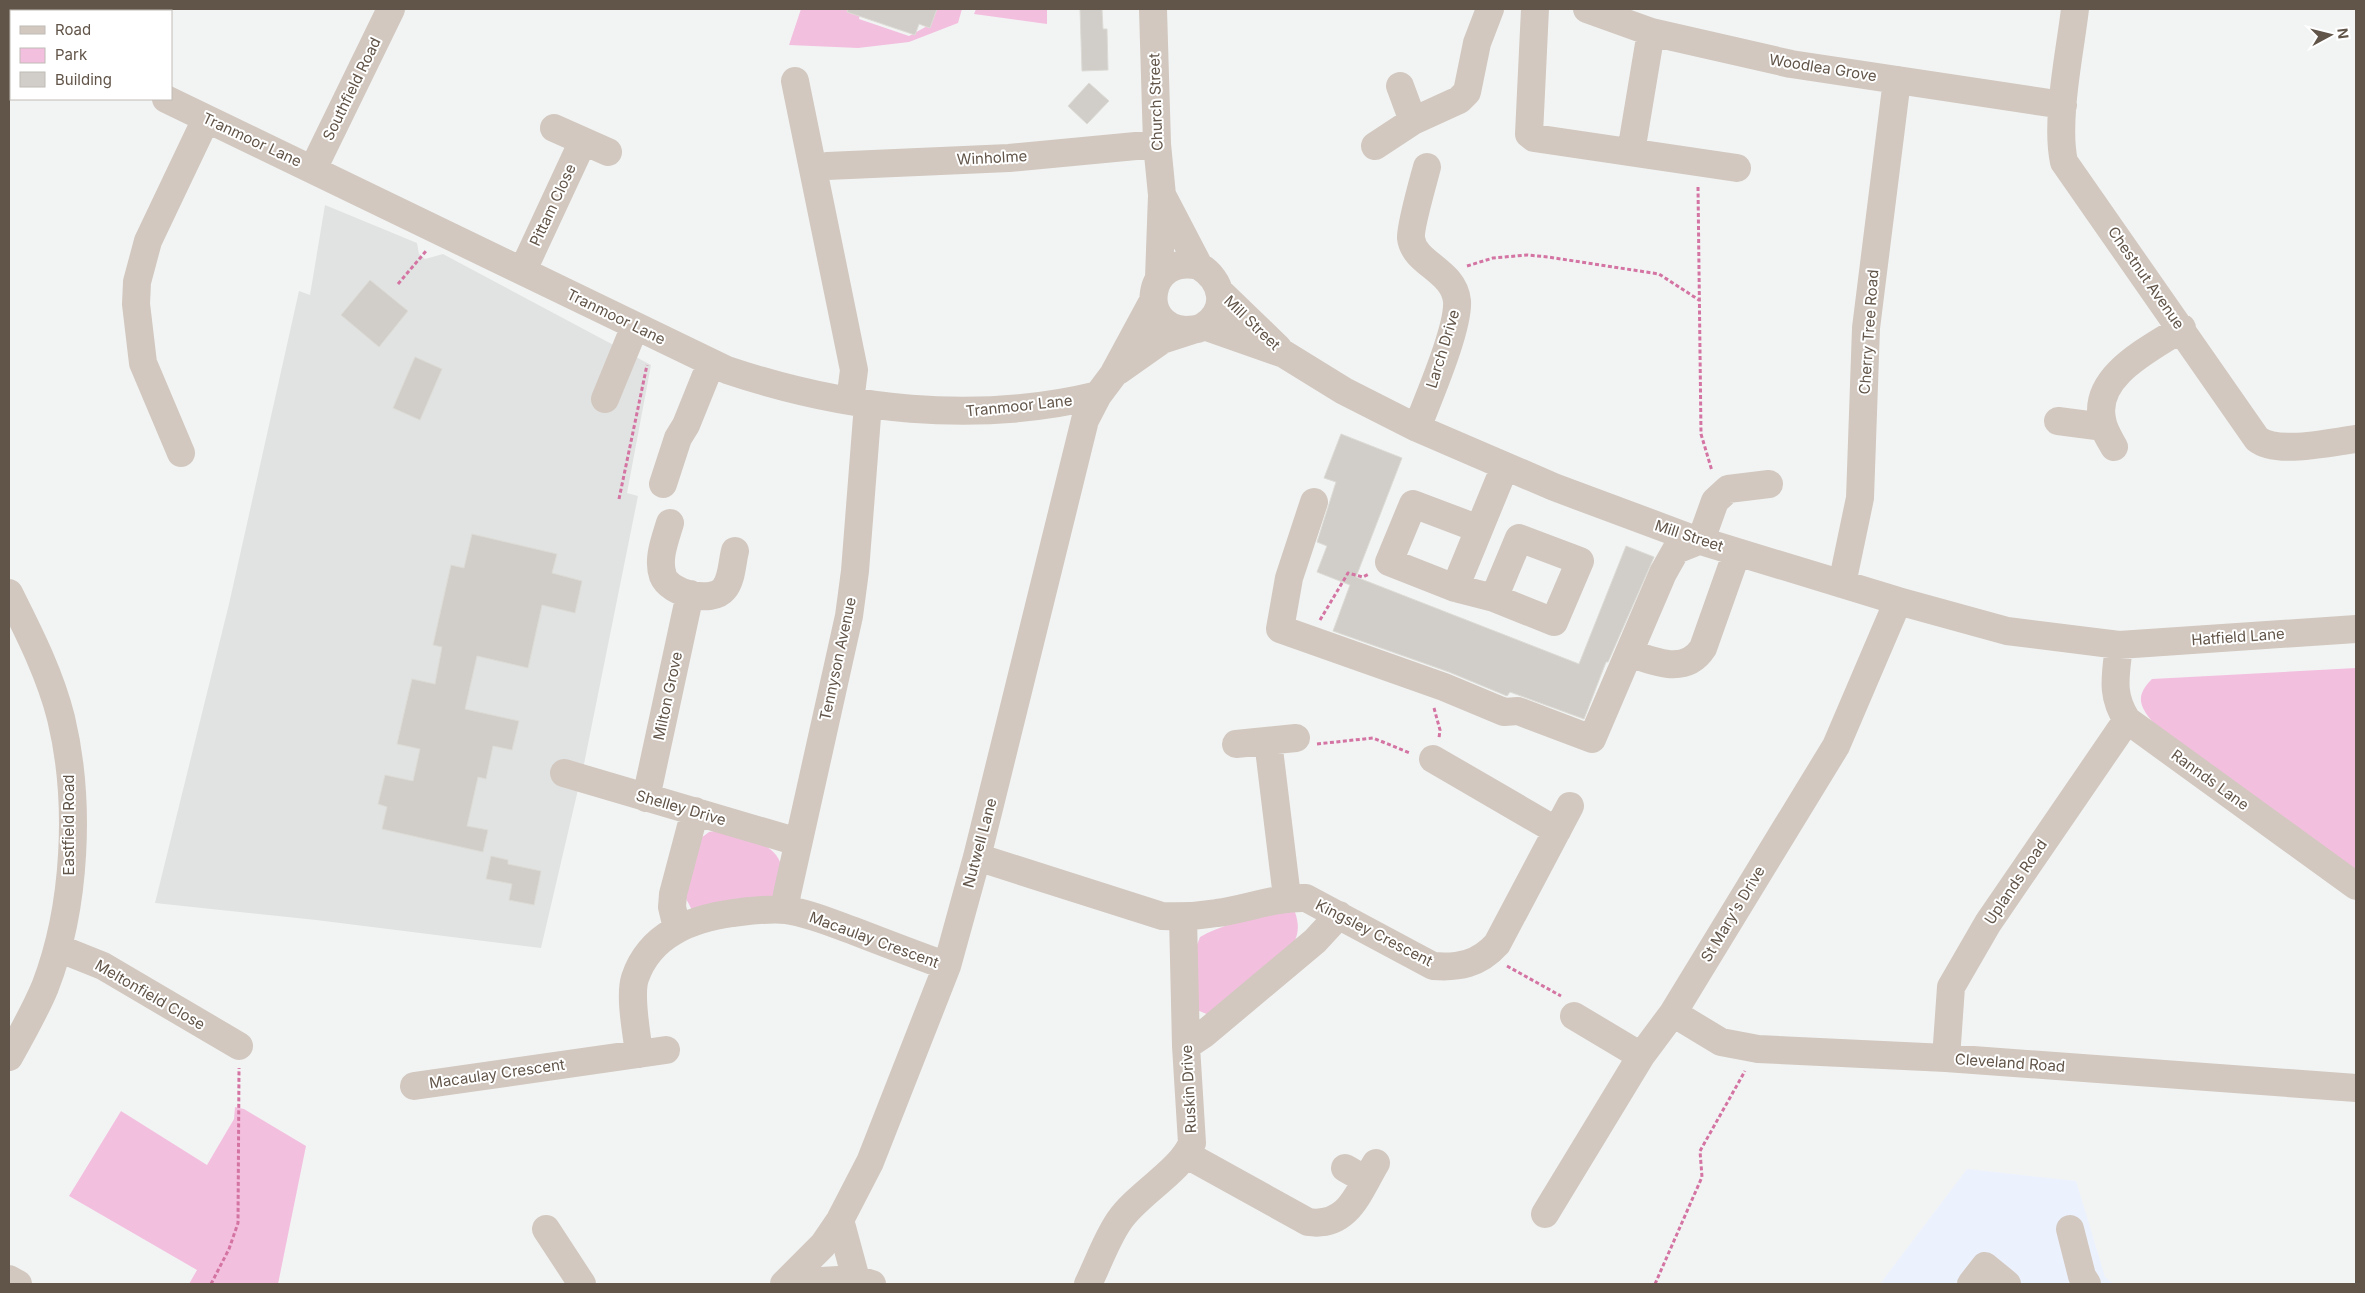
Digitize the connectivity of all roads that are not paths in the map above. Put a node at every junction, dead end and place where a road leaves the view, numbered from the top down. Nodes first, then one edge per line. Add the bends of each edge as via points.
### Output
1 (391, 9) edge
2 (1153, 9) edge
3 (1490, 9) edge
4 (1536, 9) edge
5 (1587, 9) edge
6 (2076, 9) edge
7 (1651, 32) junction
8 (1897, 80) junction
9 (795, 81) dead end
10 (1400, 86) dead end
11 (168, 100) edge
12 (2064, 105) junction
13 (206, 119) junction
14 (1414, 121) junction
15 (554, 128) dead end
16 (583, 141) junction
17 (1157, 144) junction
18 (1375, 146) dead end
19 (608, 152) dead end
20 (1631, 152) junction
21 (827, 166) dead end
22 (1427, 167) dead end
23 (1737, 168) dead end
24 (313, 169) junction
25 (1162, 195) junction
26 (1199, 266) junction
27 (523, 270) junction
28 (1156, 290) junction
29 (1220, 292) junction
30 (1198, 328) junction
31 (2182, 328) junction
32 (644, 331) junction
33 (1284, 354) junction
34 (711, 363) junction
35 (1106, 385) junction
36 (605, 399) dead end
37 (859, 403) junction
38 (2058, 421) dead end
39 (1417, 428) junction
40 (2356, 439) edge
41 (181, 453) dead end
42 (1505, 466) junction
43 (663, 484) dead end
44 (1769, 484) dead end
45 (1314, 502) dead end
46 (670, 523) dead end
47 (1479, 529) junction
48 (1701, 540) junction
49 (735, 551) dead end
50 (1737, 552) junction
51 (1446, 584) junction
52 (1842, 584) junction
53 (9, 593) edge
54 (690, 594) junction
55 (1494, 598) dead end
56 (1898, 601) junction
57 (2356, 629) edge
58 (2119, 645) junction
59 (1629, 653) junction
60 (2127, 720) junction
61 (1296, 738) road end
62 (1268, 741) junction
63 (1236, 744) dead end
64 (1434, 759) road end
65 (564, 774) dead end
66 (646, 798) junction
67 (1570, 806) dead end
68 (695, 811) junction
69 (1546, 825) junction
70 (798, 842) junction
71 (977, 857) junction
72 (2356, 886) edge
73 (1287, 897) junction
74 (785, 910) junction
75 (1339, 915) junction
76 (1183, 917) junction
77 (676, 928) junction
78 (58, 948) junction
79 (947, 966) junction
80 (1673, 1013) junction
81 (1574, 1016) road end
82 (239, 1046) road end
83 (1186, 1046) junction
84 (666, 1050) dead end
85 (639, 1054) junction
86 (1642, 1056) junction
87 (9, 1057) edge
88 (1946, 1058) junction
89 (414, 1086) dead end
90 (2356, 1088) edge
91 (1187, 1155) junction
92 (1362, 1170) dead end
93 (1546, 1214) dead end
94 (840, 1220) junction
95 (2070, 1229) dead end
96 (546, 1230) dead end
97 (9, 1279) edge
98 (864, 1282) edge
99 (785, 1283) edge
100 (18, 1284) edge
101 (582, 1284) edge
102 (1088, 1284) edge
103 (1971, 1284) edge
104 (2007, 1284) edge
105 (2087, 1284) edge

1 - 24 street, Southfield Road
2 - 17 street, Church Street
3 - 14 street via 1477,43 1467,92 1459,100
4 - 20 street via 1529,134 1534,138
5 - 7 street, Woodlea Grove
6 - 12 street, Chestnut Avenue
7 - 8 street, Woodlea Grove via 1790,64
7 - 20 street
8 - 12 street, Woodlea Grove
8 - 52 street, Cherry Tree Road via 1866,328 1860,498
9 - 37 street, Tennyson Avenue
10 - 14 street
11 - 13 street, Tranmoor Lane
12 - 31 street, Chestnut Avenue via 2061,146 2064,162
13 - 24 street, Tranmoor Lane
13 - 41 street via 148,241 137,282 136,304 143,363
14 - 18 street
15 - 16 street
16 - 19 street
16 - 27 street, Pittam Close
17 - 21 street, Winholme via 1009,158
17 - 25 street, Church Street
20 - 23 street
22 - 39 street, Larch Drive via 1411,238 1415,250 1450,281 1457,299 1457,312
24 - 27 street, Tranmoor Lane
25 - 26 street, Church Street
25 - 28 street, Church Street
26 - 28 street via 1178,265 1167,270
26 - 29 street via 1213,277
27 - 32 street, Tranmoor Lane
28 - 30 street via 1157,313 1165,323 1176,329
28 - 35 street, Nutwell Lane
29 - 30 street via 1215,314
29 - 33 street, Mill Street
30 - 33 street, Mill Street
30 - 35 street, Nutwell Lane via 1162,340
31 - 38 street via 2119,370 2107,386 2101,416 2109,437
31 - 40 street, Chestnut Avenue via 2264,444 2278,448
32 - 34 street, Tranmoor Lane
32 - 36 street
33 - 39 street, Mill Street via 1344,391
34 - 37 street, Tranmoor Lane via 774,386
34 - 43 street via 678,438
35 - 37 street, Tranmoor Lane via 1037,408 1000,411 960,413
35 - 71 street, Nutwell Lane via 1085,420
37 - 70 street, Tennyson Avenue via 854,571 848,616
39 - 42 street, Mill Street
42 - 47 street
42 - 48 street, Mill Street via 1572,494
44 - 48 street via 1728,489 1716,501
45 - 59 street via 1289,578 1280,628 1504,712 1518,711 1592,738
46 - 54 street via 662,552 663,577 670,587
47 - 51 street
47 - 51 street via 1413,504 1389,562
48 - 50 street, Mill Street
48 - 59 street via 1676,550
49 - 54 street via 724,590 708,595
50 - 52 street, Mill Street
50 - 59 street via 1697,657 1679,665 1669,665
51 - 55 street
52 - 56 street, Mill Street
53 - 78 street, Eastfield Road via 36,647 61,718 69,768 71,870
54 - 66 street, Milton Grove
56 - 58 street, Mill Street via 2006,631
56 - 80 street, St Mary's Drive via 1836,746
57 - 58 street, Hatfield Lane
58 - 60 street, Rannds Lane via 2115,688 2118,706
60 - 72 street, Rannds Lane
60 - 88 street, Uplands Road via 1988,923 1950,987
61 - 62 street
62 - 63 street
62 - 73 street
64 - 69 street
65 - 66 street, Shelley Drive
66 - 68 street, Shelley Drive
67 - 69 street, Kingsley Crescent
68 - 70 street, Shelley Drive
68 - 77 street via 673,894
69 - 75 street, Kingsley Crescent via 1497,944 1487,955 1473,962 1455,968 1433,966
70 - 74 street, Tennyson Avenue
71 - 76 street, Kingsley Crescent via 1148,912
71 - 79 street, Nutwell Lane
73 - 75 street, Kingsley Crescent via 1306,898
73 - 76 street, Kingsley Crescent via 1218,913
74 - 77 street, Macaulay Crescent via 707,917
74 - 79 street, Macaulay Crescent via 817,917
75 - 83 street via 1315,941
76 - 83 street, Ruskin Drive
77 - 85 street, Macaulay Crescent via 652,947 635,980
78 - 82 street, Meltonfield Close via 103,966
78 - 87 street, Eastfield Road via 38,1005
79 - 94 street, Nutwell Lane via 870,1162
80 - 86 street, St Mary's Drive
80 - 88 street, Cleveland Road via 1720,1042 1758,1049
81 - 86 street
83 - 91 street, Ruskin Drive via 1192,1134
84 - 85 street, Macaulay Crescent
85 - 89 street, Macaulay Crescent
86 - 93 street, St Mary's Drive
88 - 90 street, Cleveland Road
91 - 92 street via 1308,1222 1320,1224 1336,1220 1346,1213
91 - 102 street, Ruskin Drive via 1143,1194 1118,1222
94 - 98 street
94 - 99 street, Nutwell Lane via 823,1245
95 - 105 street
96 - 101 street
97 - 100 street
98 - 99 street
103 - 104 street via 1985,1266

